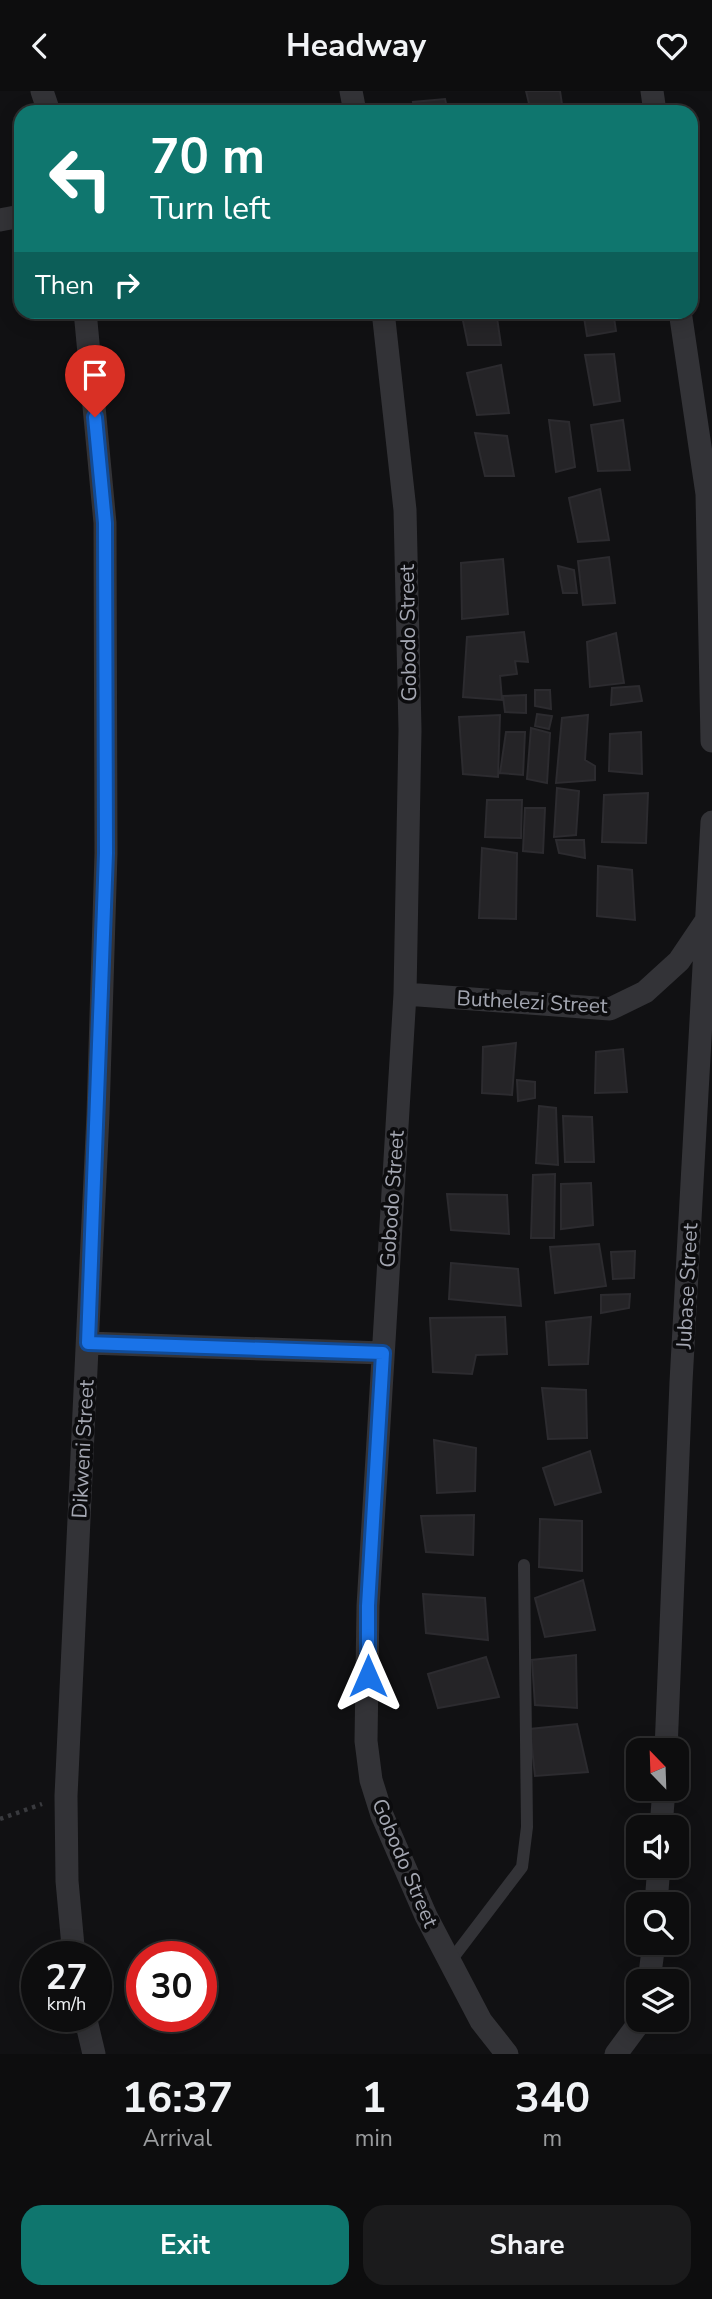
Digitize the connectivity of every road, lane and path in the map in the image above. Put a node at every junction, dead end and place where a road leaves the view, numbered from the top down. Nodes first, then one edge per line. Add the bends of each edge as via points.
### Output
1 (86, 319) edge
2 (384, 319) edge
3 (681, 319) edge
4 (712, 741) edge
5 (712, 822) edge
6 (706, 921) junction
7 (405, 994) junction
8 (88, 1343) junction
9 (383, 1353) junction
10 (524, 1565) dead end
11 (667, 1738) edge
12 (66, 1796) junction
13 (0, 1819) edge
14 (73, 1941) edge
15 (448, 1963) junction
16 (89, 2032) edge
17 (632, 2032) edge
18 (94, 2054) edge
19 (507, 2054) edge
20 (616, 2054) edge

1 - 8 street, Dikweni Street via 105,537 106,853
2 - 7 street, Gobodo Street via 405,510 410,730
3 - 4 street via 707,494
5 - 6 street, Jubase Street
6 - 7 street, Buthelezi Street via 679,961 645,992 611,1009
6 - 11 street, Jubase Street
7 - 9 street, Gobodo Street
8 - 9 street
8 - 12 street, Dikweni Street
9 - 15 street, Gobodo Street via 368,1606 366,1741 382,1815
10 - 15 lane via 527,1827 522,1867
12 - 13 path
12 - 14 street, Dikweni Street
15 - 19 street, Gobodo Street via 481,2021
16 - 18 street
17 - 20 street

